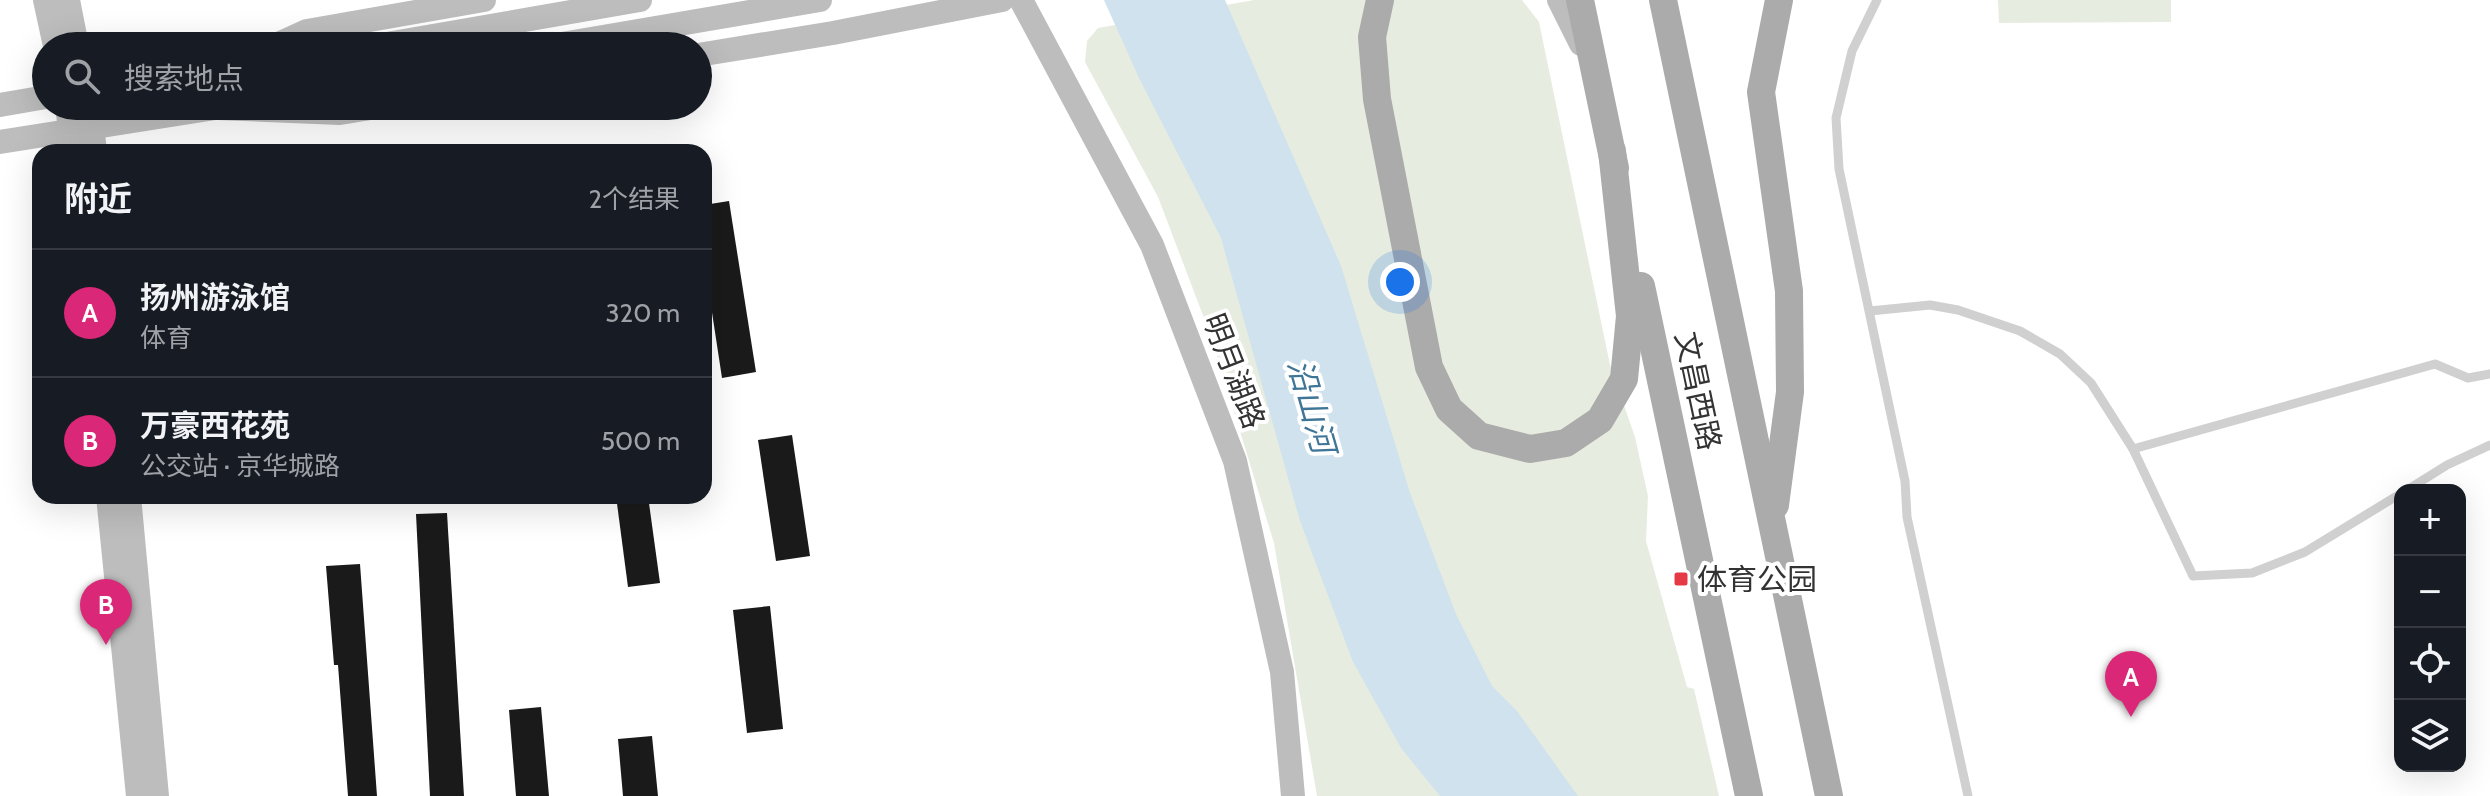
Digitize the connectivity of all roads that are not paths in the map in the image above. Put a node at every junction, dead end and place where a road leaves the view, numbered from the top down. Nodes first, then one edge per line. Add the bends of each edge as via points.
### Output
1 (45, 0) edge
2 (68, 0) edge
3 (484, 0) edge
4 (640, 0) edge
5 (820, 0) edge
6 (1002, 0) edge
7 (1021, 0) edge
8 (1380, 0) edge
9 (1559, 0) edge
10 (1580, 0) edge
11 (1663, 0) edge
12 (1779, 0) edge
13 (1877, 0) edge
14 (52, 32) edge
15 (74, 32) edge
16 (305, 32) edge
17 (457, 32) edge
18 (634, 32) edge
19 (712, 53) edge
20 (1597, 79) junction
21 (32, 99) edge
22 (0, 105) edge
23 (113, 120) edge
24 (79, 124) edge
25 (0, 142) edge
26 (90, 144) edge
27 (1612, 151) junction
28 (1870, 311) junction
29 (2490, 374) edge
30 (2490, 445) edge
31 (2133, 449) junction
32 (2417, 484) edge
33 (2394, 498) edge
34 (109, 504) edge
35 (130, 504) edge
36 (1773, 526) junction
37 (138, 796) edge
38 (157, 796) edge
39 (1293, 796) edge
40 (1749, 796) edge
41 (1829, 796) edge
42 (1968, 796) edge

1 - 14 street
2 - 15 street
3 - 16 street
4 - 17 street
5 - 18 street
6 - 19 street
7 - 39 street, 明月湖路 via 1152,245 1235,461 1282,672
8 - 27 main road via 1372,37 1377,99 1429,367 1449,409 1479,436 1530,449 1566,443 1600,420 1624,379 1630,316
9 - 20 street
10 - 20 main road, 文昌西路
11 - 36 main road, 文昌西路
12 - 36 main road via 1761,92 1789,291 1790,392
13 - 28 lane via 1852,51 1836,118 1839,169
20 - 27 main road, 文昌西路
21 - 22 street
23 - 24 street
24 - 25 street
24 - 26 street
27 - 40 main road, 文昌西路
28 - 31 lane via 1930,305 2020,331 2060,354 2091,383
28 - 42 lane via 1905,481 1907,517
29 - 31 lane via 2468,378 2435,364
30 - 32 lane
31 - 33 lane via 2193,576 2252,573 2279,563
34 - 37 street
35 - 38 street
36 - 41 main road, 文昌西路

